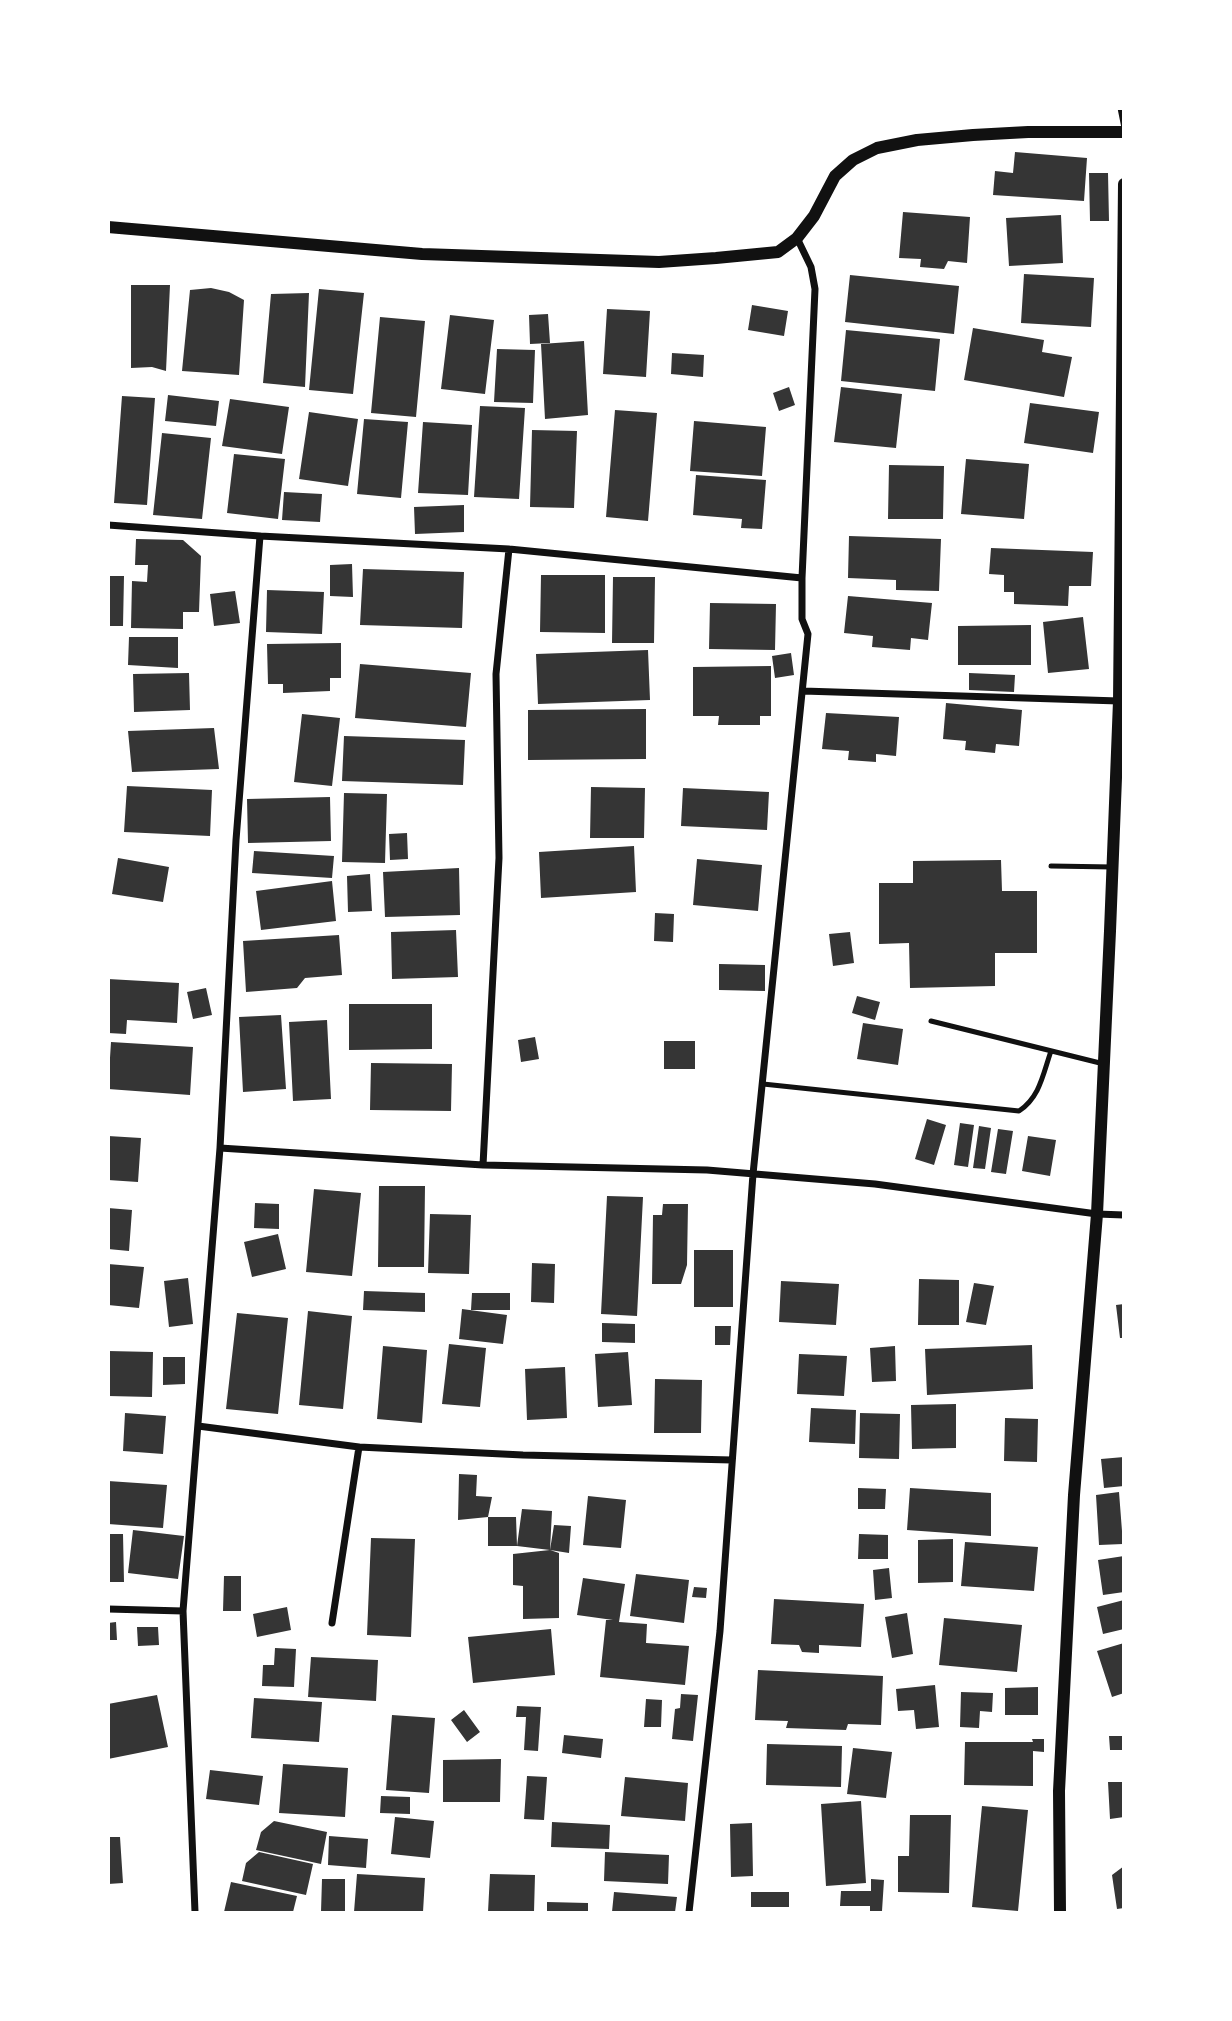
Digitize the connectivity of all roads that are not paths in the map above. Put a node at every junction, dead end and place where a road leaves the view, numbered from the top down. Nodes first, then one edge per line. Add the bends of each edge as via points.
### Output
1 (1121, 108) edge
2 (1124, 130) edge
3 (1124, 184) edge
4 (108, 227) edge
5 (797, 238) junction
6 (108, 525) edge
7 (260, 536) junction
8 (509, 549) junction
9 (802, 578) junction
10 (803, 691) junction
11 (1119, 701) junction
12 (1051, 866) dead end
13 (1113, 867) junction
14 (931, 1021) dead end
15 (1051, 1051) junction
16 (1104, 1064) junction
17 (763, 1084) junction
18 (220, 1148) junction
19 (483, 1165) junction
20 (753, 1174) junction
21 (1097, 1214) junction
22 (1124, 1215) edge
23 (198, 1426) junction
24 (359, 1447) junction
25 (732, 1460) junction
26 (108, 1609) edge
27 (183, 1611) junction
28 (332, 1623) dead end
29 (195, 1913) edge
30 (689, 1913) edge
31 (1060, 1913) edge

1 - 2 lane
2 - 5 street via 973,135 877,148 835,176
3 - 11 street
4 - 5 street via 422,254 659,262 778,252
5 - 9 street via 815,289
6 - 7 street
7 - 8 street
7 - 18 street via 236,840
8 - 9 street
8 - 19 street via 496,674 499,858
9 - 10 street via 802,619 808,635
10 - 11 street
10 - 17 street
11 - 13 street
12 - 13 lane
13 - 16 street
14 - 15 lane
15 - 16 lane
15 - 17 lane via 1038,1090 1019,1111
16 - 21 street
17 - 20 street
18 - 19 street
18 - 23 street
19 - 20 street
20 - 21 street via 875,1184
20 - 25 street
21 - 22 street
21 - 31 street via 1074,1495 1059,1791
23 - 24 street
23 - 27 street
24 - 25 street
24 - 28 street
25 - 30 street via 720,1631
26 - 27 street
27 - 29 street

